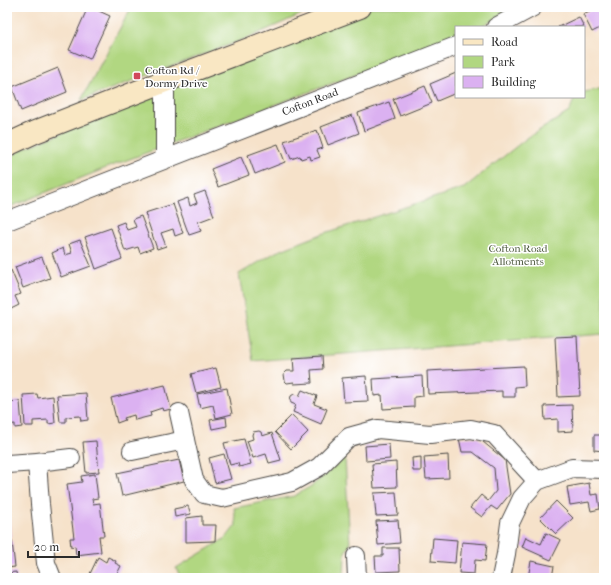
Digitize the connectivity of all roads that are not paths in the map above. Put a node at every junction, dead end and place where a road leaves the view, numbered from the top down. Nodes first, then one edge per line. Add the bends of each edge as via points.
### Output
1 (360, 7) edge
2 (534, 7) edge
3 (498, 26) edge
4 (455, 46) edge
5 (165, 81) junction
6 (7, 145) edge
7 (165, 159) junction
8 (7, 221) edge
9 (179, 413) dead end
10 (185, 440) junction
11 (132, 451) dead end
12 (71, 458) dead end
13 (37, 462) junction
14 (7, 464) edge
15 (604, 469) edge
16 (537, 481) junction
17 (356, 556) dead end
18 (52, 578) edge
19 (358, 578) edge
20 (501, 578) edge

1 - 5 street
2 - 3 street
4 - 7 street, Cofton Road
5 - 6 street
5 - 7 street
7 - 8 street, Cofton Road
9 - 10 street
10 - 11 street
10 - 16 street via 194,480 204,494 222,498 292,482 319,467 349,437 378,429 430,434 471,428 494,434
12 - 13 street
13 - 14 street
13 - 18 street via 46,563
15 - 16 street via 572,468
16 - 20 street via 522,498 510,523
17 - 19 street

